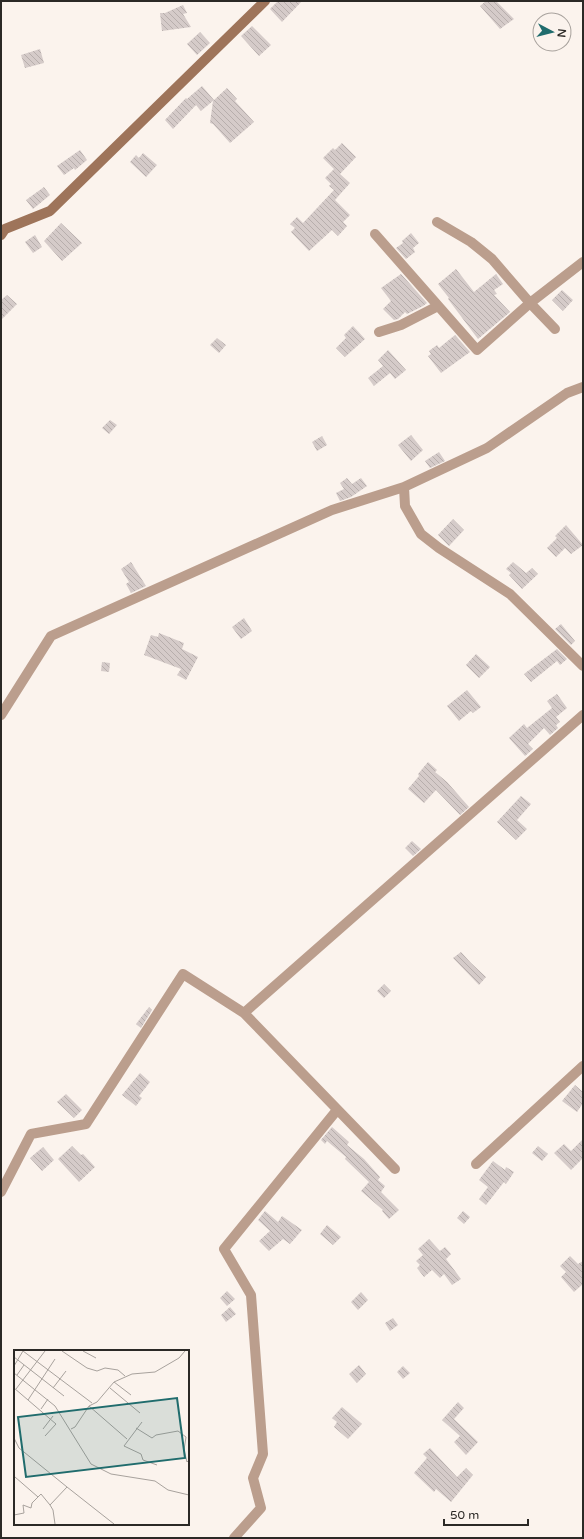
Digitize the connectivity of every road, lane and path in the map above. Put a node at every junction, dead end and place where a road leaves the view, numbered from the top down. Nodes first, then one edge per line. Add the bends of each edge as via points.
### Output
1 (265, 1) edge
2 (437, 222) dead end
3 (375, 234) dead end
4 (1, 235) edge
5 (583, 262) edge
6 (530, 304) junction
7 (438, 306) junction
8 (555, 329) dead end
9 (379, 332) dead end
10 (583, 387) edge
11 (404, 487) junction
12 (583, 666) edge
13 (1, 715) edge
14 (583, 715) edge
15 (244, 1013) junction
16 (583, 1066) edge
17 (337, 1110) junction
18 (476, 1164) dead end
19 (395, 1169) dead end
20 (1, 1192) edge
21 (234, 1538) edge

1 - 4 street via 50,211 5,229
2 - 6 street via 471,242 492,259
3 - 7 street
5 - 6 street
6 - 7 street via 477,350
6 - 8 street
7 - 9 street via 401,325
10 - 11 street via 567,394 487,448
11 - 12 street via 405,506 421,534 510,594
11 - 13 street via 332,510 51,636
14 - 15 street
15 - 17 street
15 - 20 street via 183,974 86,1124 32,1134
16 - 18 street
17 - 19 street
17 - 21 street via 224,1249 252,1295 263,1454 253,1478 261,1508

